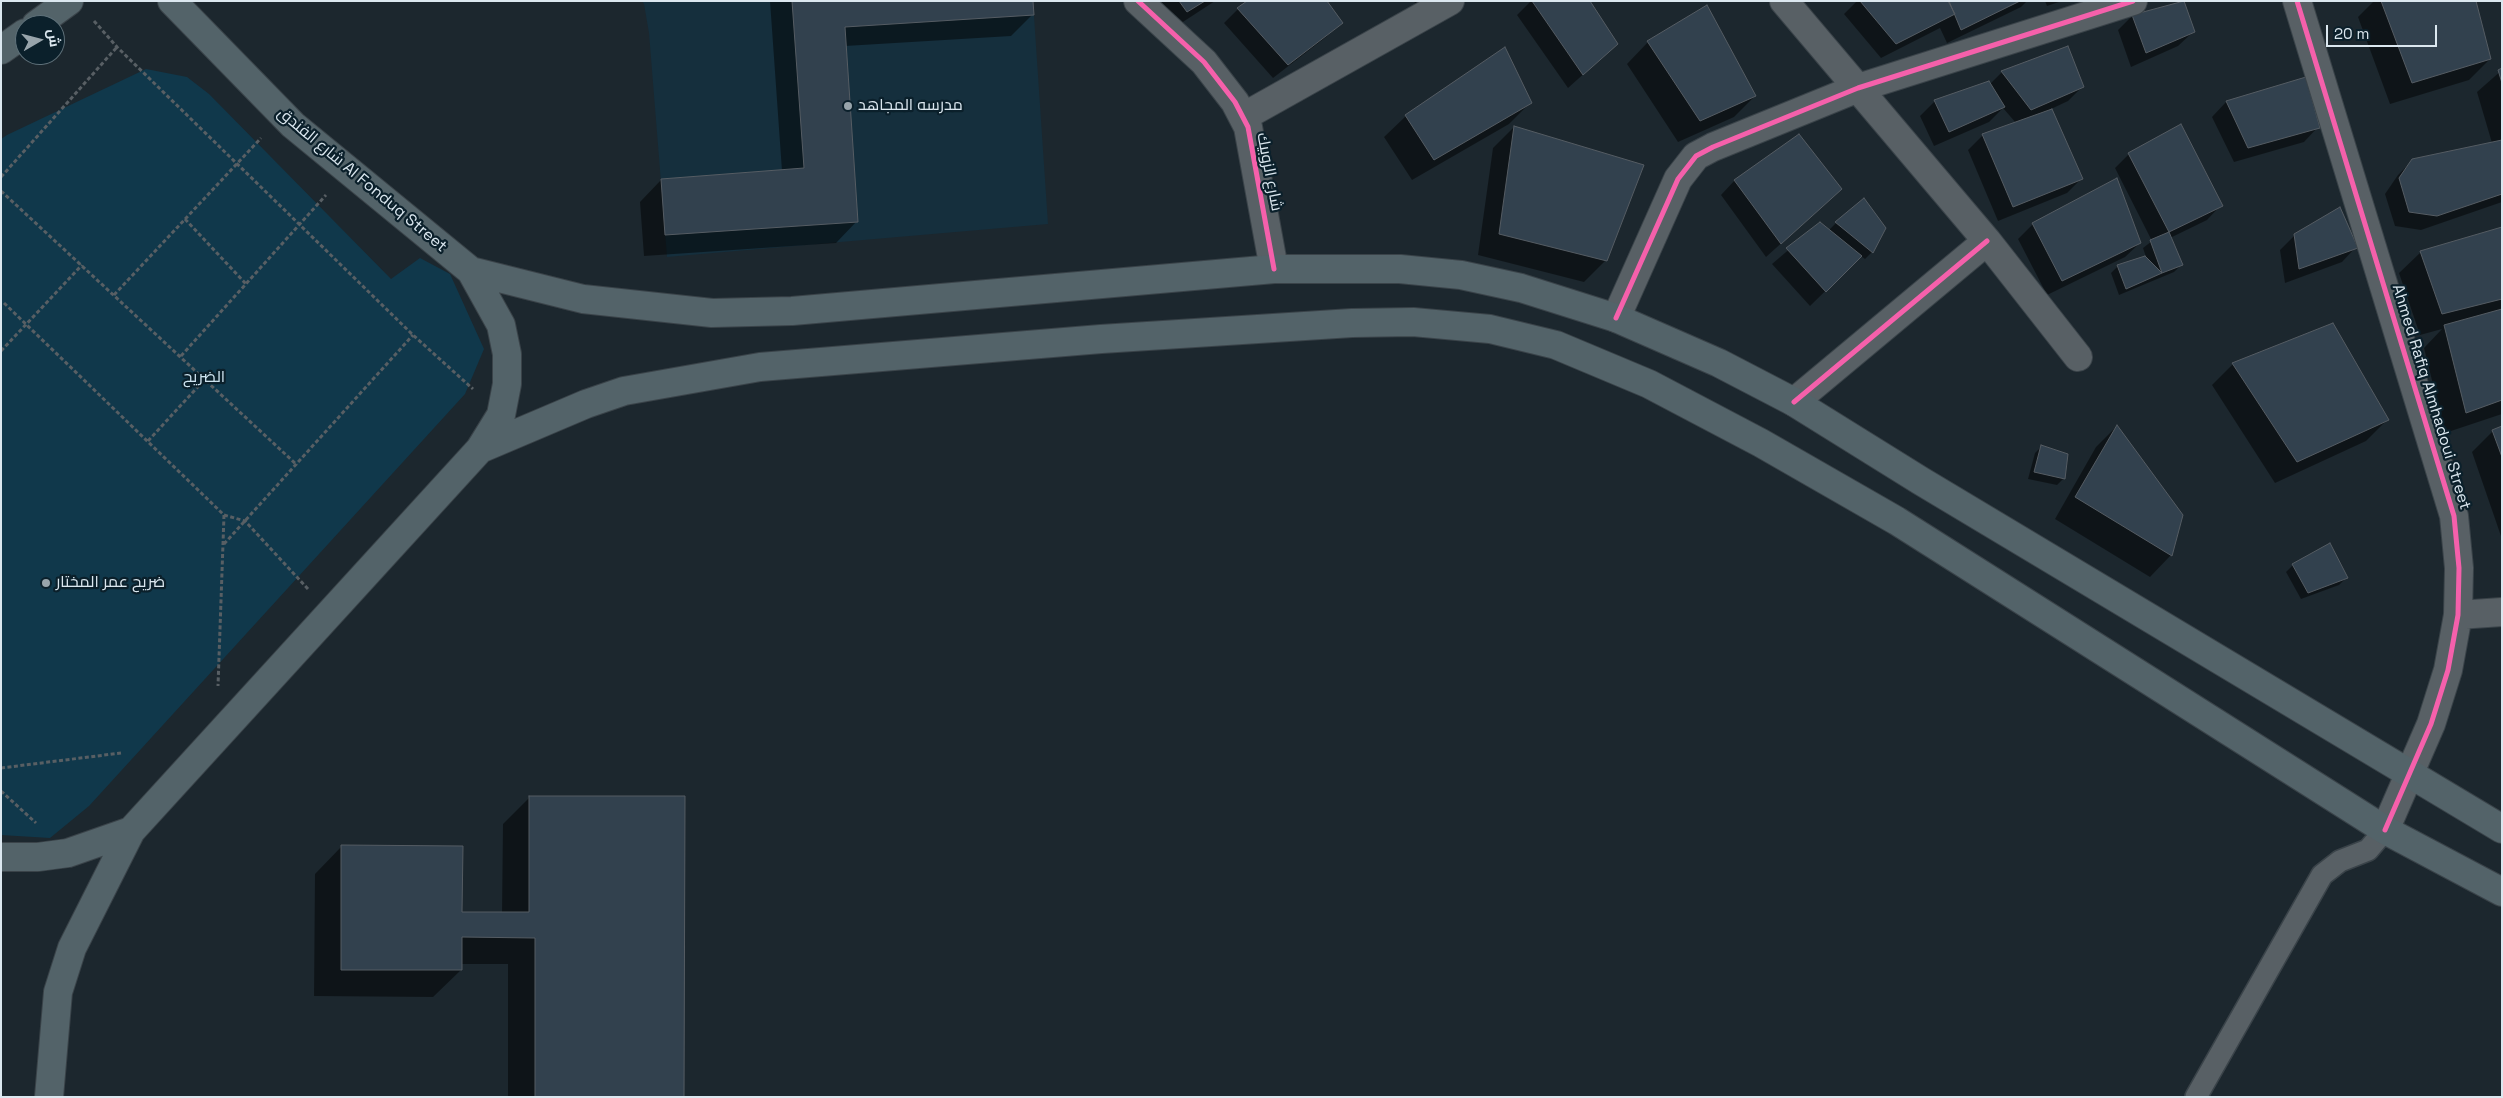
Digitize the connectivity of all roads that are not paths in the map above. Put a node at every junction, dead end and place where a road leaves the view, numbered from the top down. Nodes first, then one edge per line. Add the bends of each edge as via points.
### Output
1 (172, 1) edge
2 (1138, 1) edge
3 (1450, 1) edge
4 (1784, 1) edge
5 (2133, 1) edge
6 (2297, 1) edge
7 (78, 8) edge
8 (61, 15) edge
9 (15, 40) edge
10 (1, 50) edge
11 (1858, 88) junction
12 (1243, 117) junction
13 (1987, 241) junction
14 (1274, 269) junction
15 (471, 272) junction
16 (1616, 318) junction
17 (2078, 357) dead end
18 (1794, 402) junction
19 (480, 449) junction
20 (2502, 612) edge
21 (2458, 615) junction
22 (2410, 775) junction
23 (2385, 830) junction
24 (2502, 830) edge
25 (131, 831) junction
26 (1, 857) edge
27 (2502, 892) edge
28 (49, 1097) edge
29 (2196, 1097) edge

1 - 15 main road, شارع الفندق Al Fonduq Street via 283,114
2 - 12 street, شارع الزوبيك via 1204,62
3 - 12 street
4 - 11 street
5 - 11 street
6 - 21 street, Ahmed Rafiq Almhadoui Street via 2454,516 2459,568
7 - 8 main road
9 - 10 main road
11 - 13 street
11 - 16 street via 1696,156 1678,179
12 - 14 street, شارع الزوبيك via 1256,160
13 - 17 street
13 - 18 street
14 - 15 main road via 792,311 712,312 583,299
14 - 16 main road via 1400,269 1461,275 1521,288
15 - 19 main road via 501,325 507,354 507,384 501,414
16 - 18 main road via 1719,363
18 - 22 main road
19 - 23 main road via 624,391 760,367 1352,322 1413,322 1490,329 1556,345 1649,384 1761,443 1897,521
19 - 25 main road
20 - 21 street
21 - 22 street, Ahmed Rafiq Almhadoui Street via 2448,670
22 - 23 street, Ahmed Rafiq Almhadoui Street
22 - 24 main road
23 - 27 main road
23 - 29 lane via 2368,850 2332,865 2322,875
25 - 26 main road via 68,853
25 - 28 main road via 72,948 58,992

